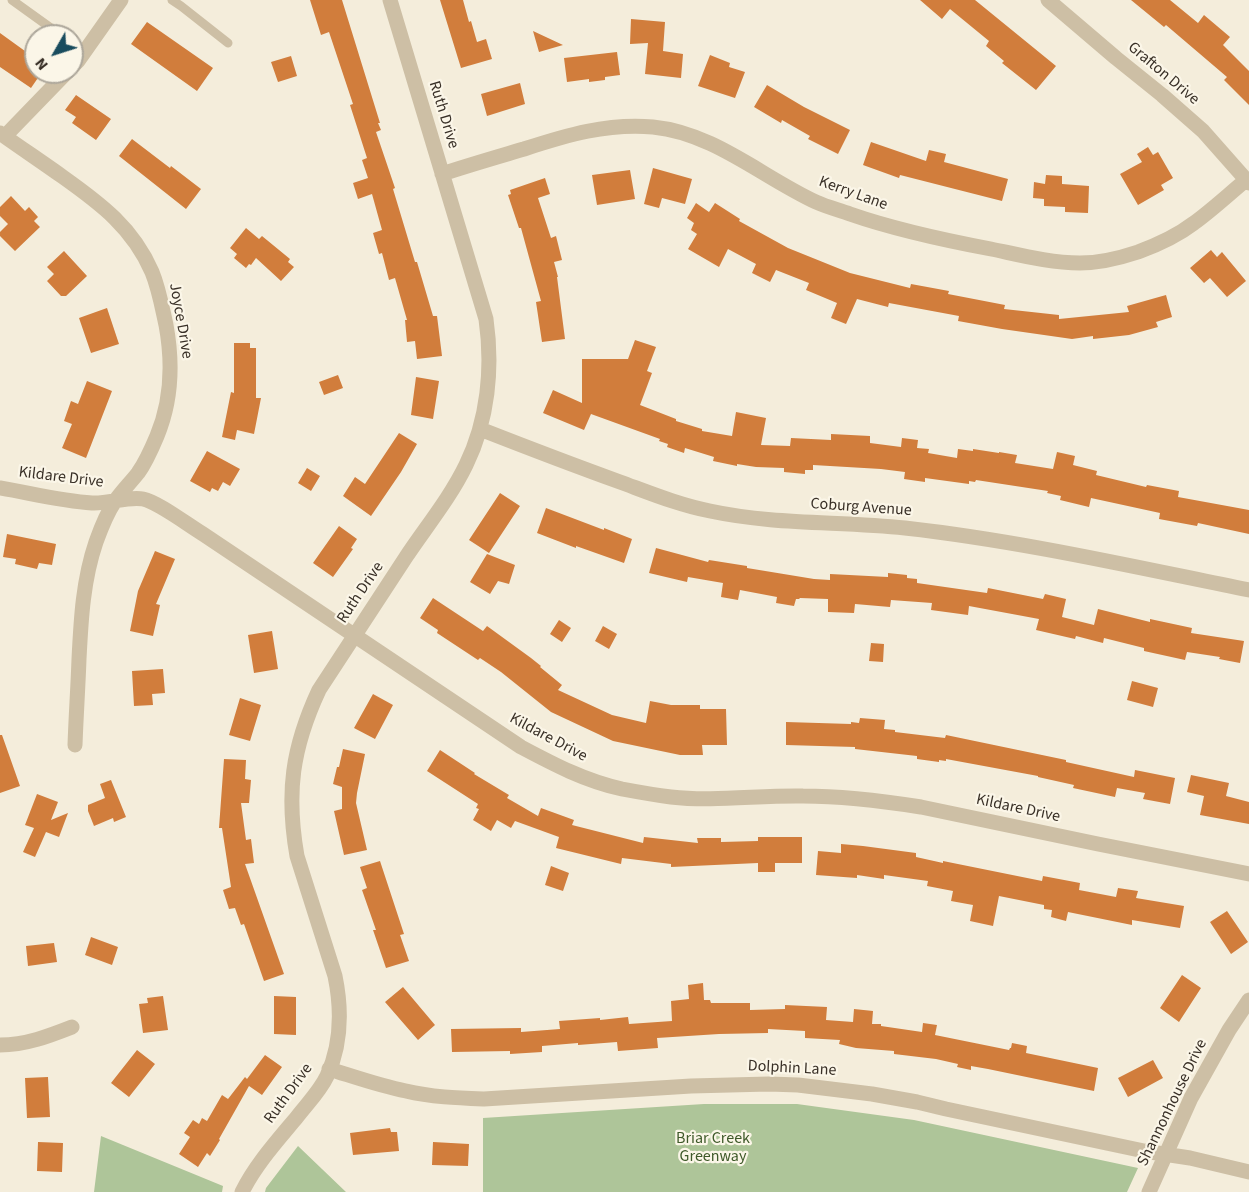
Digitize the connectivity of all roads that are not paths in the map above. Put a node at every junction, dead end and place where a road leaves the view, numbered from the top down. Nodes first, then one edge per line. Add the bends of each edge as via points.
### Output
1 (12, 0) edge
2 (121, 0) edge
3 (171, 0) edge
4 (390, 0) edge
5 (1048, 0) edge
6 (45, 24) edge
7 (84, 41) edge
8 (228, 43) dead end
9 (55, 84) edge
10 (2, 134) edge
11 (442, 174) junction
12 (1248, 181) edge
13 (480, 429) junction
14 (0, 488) edge
15 (115, 501) junction
16 (1249, 590) edge
17 (354, 636) junction
18 (75, 745) dead end
19 (1249, 874) edge
20 (1249, 1000) edge
21 (72, 1027) dead end
22 (0, 1045) edge
23 (329, 1069) junction
24 (1167, 1154) junction
25 (1249, 1173) edge
26 (242, 1192) edge
27 (1149, 1192) edge

1 - 6 lane
2 - 7 street
3 - 8 lane
4 - 11 street, Ruth Drive
5 - 12 street, Grafton Drive via 1203,131
9 - 10 street
10 - 15 street, Joyce Drive via 111,213 143,253 153,274 170,347 167,405 140,471
11 - 12 street, Kerry Lane via 596,129 654,128 708,142 818,203 875,223 1055,262 1081,263 1136,253 1165,241 1194,224
11 - 13 street, Ruth Drive via 489,337 488,392
13 - 16 street, Coburg Avenue via 661,497 731,516 905,528 1018,544
13 - 17 street, Ruth Drive via 448,496
14 - 15 street, Kildare Drive via 78,502
15 - 17 street, Kildare Drive via 144,499 161,507
15 - 18 street, Joyce Drive via 95,543 83,593
17 - 19 street, Kildare Drive via 521,747 599,783 672,797 806,796 892,802
17 - 23 street, Ruth Drive via 309,711 297,749 292,788 297,856 339,995 337,1044
20 - 24 street, Shannonhouse Drive via 1191,1098
21 - 22 street via 26,1042
23 - 24 street, Dolphin Lane via 408,1092 484,1100 732,1085 798,1085 917,1102
23 - 26 street, Ruth Drive
24 - 25 street, Dolphin Lane
24 - 27 street, Shannonhouse Drive

